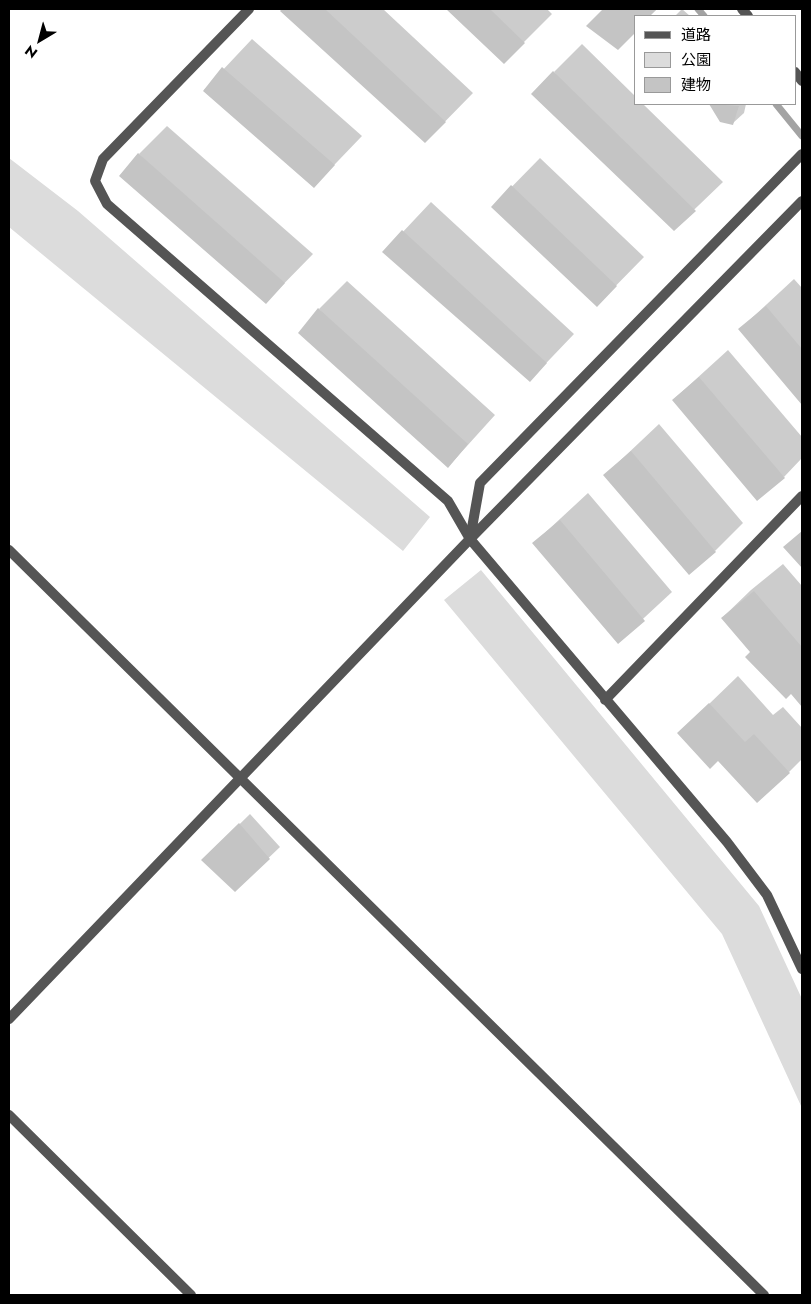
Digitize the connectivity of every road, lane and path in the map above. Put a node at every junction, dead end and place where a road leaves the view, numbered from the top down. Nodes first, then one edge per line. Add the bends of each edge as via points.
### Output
1 (249, 9) edge
2 (802, 154) edge
3 (802, 201) edge
4 (802, 496) edge
5 (470, 540) junction
6 (9, 550) edge
7 (605, 700) junction
8 (239, 777) junction
9 (802, 969) edge
10 (9, 1019) edge
11 (9, 1116) edge
12 (191, 1295) edge
13 (764, 1295) edge

1 - 5 street via 103,159 94,181 107,204 448,501
2 - 5 street via 480,483
3 - 5 street
4 - 7 street
5 - 7 street
5 - 8 street
6 - 8 street
7 - 9 street via 767,895
8 - 10 street
8 - 13 street
11 - 12 street

